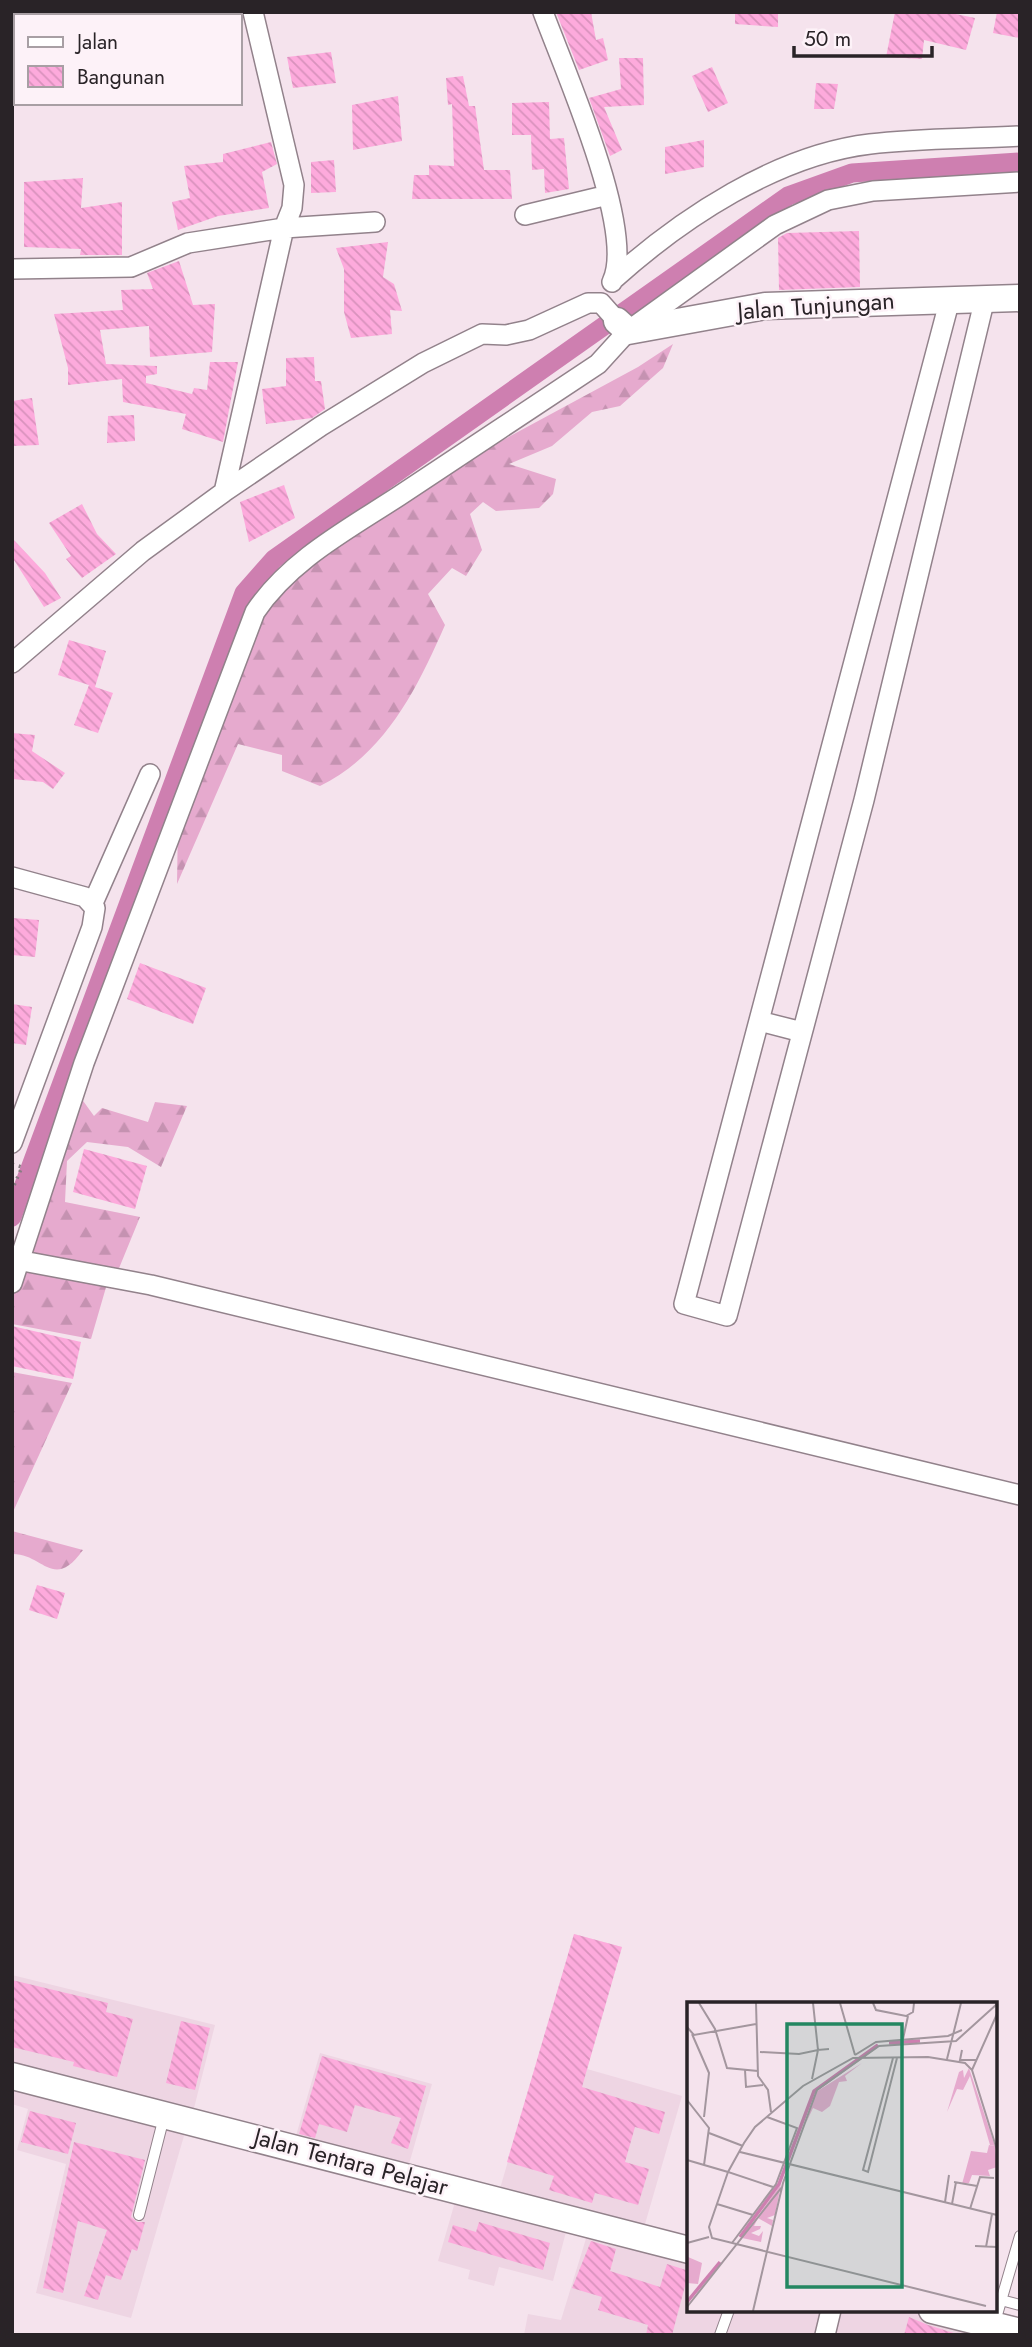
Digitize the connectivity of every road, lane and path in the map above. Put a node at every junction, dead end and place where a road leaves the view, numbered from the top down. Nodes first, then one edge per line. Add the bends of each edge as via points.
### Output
1 (253, 12) edge
2 (543, 12) edge
3 (1020, 136) edge
4 (1020, 183) edge
5 (608, 195) junction
6 (525, 215) dead end
7 (375, 222) dead end
8 (284, 228) junction
9 (12, 269) edge
10 (614, 279) junction
11 (985, 298) junction
12 (1020, 298) edge
13 (950, 299) junction
14 (610, 314) junction
15 (224, 492) junction
16 (12, 663) edge
17 (150, 774) dead end
18 (12, 877) edge
19 (93, 902) junction
20 (759, 1021) junction
21 (802, 1032) junction
22 (12, 1143) edge
23 (12, 1164) edge
24 (12, 1190) edge
25 (16, 1260) edge
26 (12, 1283) edge
27 (1020, 1495) edge
28 (12, 2076) edge
29 (165, 2114) junction
30 (139, 2215) dead end
31 (1020, 2235) edge
32 (687, 2249) edge
33 (1001, 2300) junction
34 (1020, 2305) edge
35 (728, 2312) edge
36 (831, 2312) edge
37 (940, 2312) edge
38 (994, 2325) junction
39 (1020, 2332) edge
40 (720, 2335) edge
41 (825, 2335) edge

1 - 8 street via 295,185
2 - 5 street
3 - 10 street via 869,144 795,161 697,214
4 - 14 street via 873,191 828,200
5 - 6 street
5 - 10 street via 618,252
7 - 8 street
8 - 9 street via 188,243 131,267
8 - 15 street
10 - 14 street
11 - 12 main road, Jalan Tunjungan
11 - 13 main road, Jalan Tunjungan
11 - 21 street via 864,800
13 - 14 main road, Jalan Tunjungan
13 - 20 street
14 - 15 street via 569,310 528,330 482,334 457,344 321,426
14 - 25 street via 598,364 290,570 255,612
15 - 16 street via 143,551
17 - 19 street
18 - 19 street
19 - 22 street via 92,927
20 - 21 street
20 - 21 street via 684,1304 727,1316
23 - 24 path via 22,1167
25 - 26 street
25 - 27 street via 151,1285
28 - 29 main road, Jalan Tentara Pelajar
29 - 30 lane
29 - 32 main road, Jalan Tentara Pelajar
31 - 33 lane
33 - 34 lane
33 - 38 lane
35 - 40 lane
36 - 41 street
37 - 38 main road
38 - 39 main road

